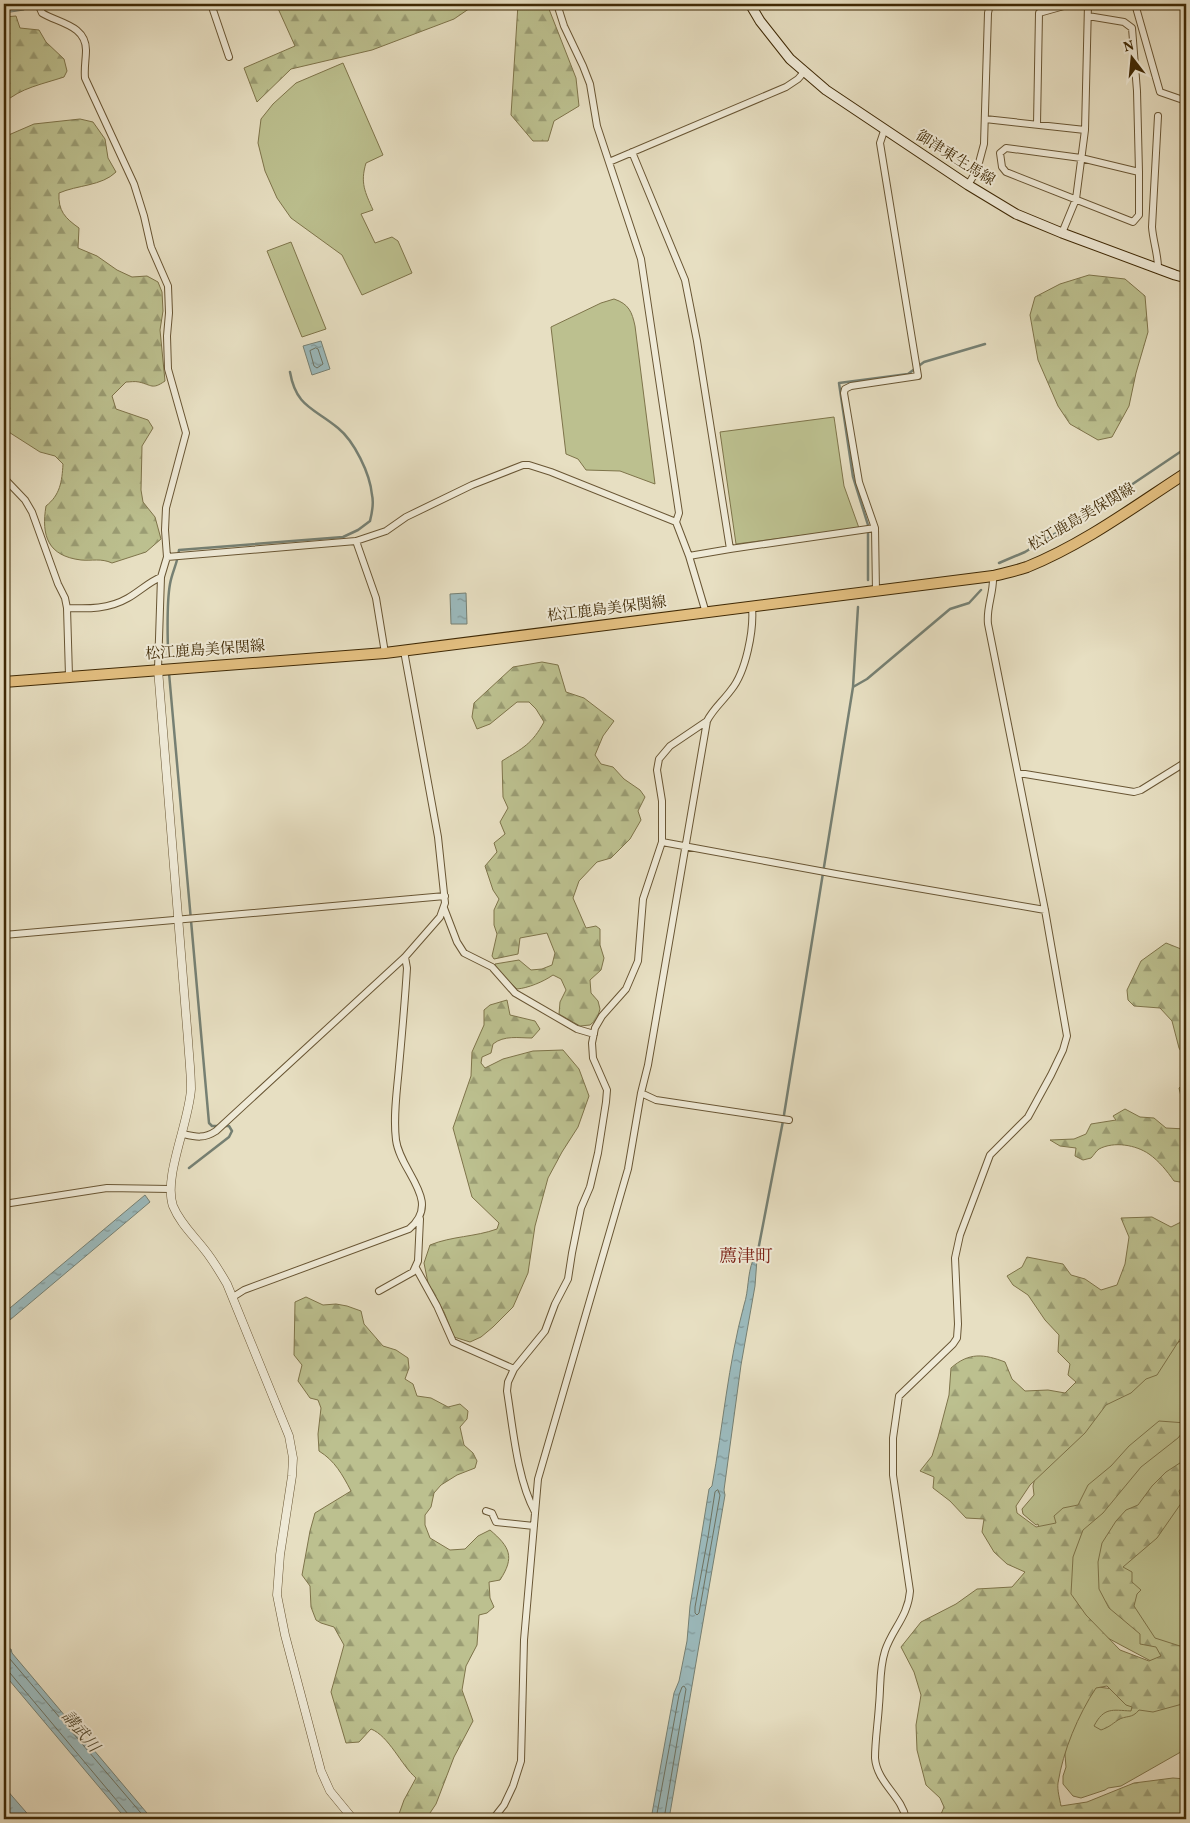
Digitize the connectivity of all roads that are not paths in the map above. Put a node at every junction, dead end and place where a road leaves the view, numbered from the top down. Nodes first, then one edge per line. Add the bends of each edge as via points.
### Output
1 (38, 4) edge
2 (211, 4) edge
3 (557, 4) edge
4 (750, 4) edge
5 (990, 4) edge
6 (1070, 4) edge
7 (1088, 4) edge
8 (1135, 4) edge
9 (1088, 16) junction
10 (229, 57) dead end
11 (804, 72) junction
12 (1186, 101) edge
13 (1158, 116) dead end
14 (985, 119) junction
15 (1037, 124) junction
16 (1085, 130) junction
17 (884, 131) junction
18 (632, 152) junction
19 (1081, 158) junction
20 (609, 162) junction
21 (1139, 172) junction
22 (968, 185) junction
23 (1076, 199) junction
24 (1062, 233) junction
25 (1158, 268) junction
26 (1186, 278) edge
27 (1186, 473) edge
28 (4, 478) edge
29 (676, 522) junction
30 (871, 529) junction
31 (356, 541) junction
32 (730, 549) junction
33 (689, 556) junction
34 (167, 557) junction
35 (993, 576) junction
36 (161, 577) junction
37 (876, 592) junction
38 (752, 607) junction
39 (67, 608) junction
40 (706, 613) junction
41 (404, 651) junction
42 (385, 653) junction
43 (158, 669) junction
44 (69, 676) junction
45 (4, 682) edge
46 (707, 722) junction
47 (1186, 762) edge
48 (1018, 774) junction
49 (662, 842) junction
50 (685, 846) junction
51 (445, 896) junction
52 (444, 908) junction
53 (1045, 910) junction
54 (178, 920) junction
55 (4, 936) edge
56 (405, 957) junction
57 (594, 1034) junction
58 (641, 1093) junction
59 (789, 1120) dead end
60 (183, 1134) junction
61 (170, 1189) junction
62 (4, 1204) edge
63 (420, 1219) junction
64 (416, 1268) junction
65 (380, 1291) dead end
66 (233, 1298) junction
67 (514, 1369) junction
68 (486, 1511) dead end
69 (535, 1512) junction
70 (534, 1526) junction
71 (353, 1819) edge
72 (493, 1819) edge
73 (906, 1819) edge

1 - 34 street via 42,13 81,33 86,48 85,78 134,184 151,247 168,286 168,369 186,433 166,508
2 - 10 street
3 - 20 street via 590,84 597,126
4 - 11 main road, 御津東生馬線 via 775,42
5 - 14 street
6 - 15 street via 1039,13
7 - 9 street
8 - 12 street via 1160,92
9 - 16 street
9 - 21 street via 1124,22 1132,28
11 - 17 main road, 御津東生馬線
11 - 18 street via 786,87
13 - 25 street via 1152,227
14 - 15 street
14 - 22 street via 984,144 977,170
15 - 16 street
16 - 19 street
17 - 22 main road, 御津東生馬線
17 - 30 street via 880,143 918,376 851,386 844,393 859,482
18 - 20 street
18 - 32 street via 685,280
19 - 21 street
19 - 23 street
19 - 23 street via 1006,148 1000,153 1006,172
20 - 29 street via 641,259 679,512
21 - 23 street via 1139,215 1133,222
22 - 24 main road, 御津東生馬線 via 1016,214
23 - 24 street
24 - 25 main road, 御津東生馬線
25 - 26 main road, 御津東生馬線
27 - 35 main road, 松江鹿島美保関線 via 1050,557 1025,568
28 - 39 street via 32,512
29 - 31 street via 551,472 523,465 472,485 406,517 386,531
29 - 33 street
30 - 32 street
30 - 37 street
31 - 34 street
31 - 42 street via 376,598
32 - 33 street
33 - 40 street
34 - 36 street
35 - 37 main road, 松江鹿島美保関線
35 - 48 street via 988,624
36 - 39 street via 113,605
36 - 43 street
37 - 38 main road, 松江鹿島美保関線
38 - 40 main road, 松江鹿島美保関線
38 - 46 street via 752,625 740,676
39 - 44 street
40 - 41 main road, 松江鹿島美保関線
41 - 42 main road, 松江鹿島美保関線
41 - 51 street via 438,837
42 - 43 main road, 松江鹿島美保関線
43 - 44 main road, 松江鹿島美保関線
43 - 54 street
44 - 45 main road, 松江鹿島美保関線
46 - 49 street via 670,746 659,759
46 - 50 street
47 - 48 street via 1134,792
48 - 53 street
49 - 50 street
49 - 57 street via 643,899 637,966 626,989 602,1016
50 - 53 street
50 - 58 street
51 - 52 street
51 - 54 street
52 - 56 street via 440,918
52 - 57 street via 464,953 492,967 515,993 577,1029
53 - 73 street via 1066,1040 1028,1117 990,1154 960,1235 955,1258 957,1338 899,1396 892,1456 909,1603 885,1649 880,1673 875,1758 877,1770 897,1797
54 - 55 street
54 - 60 street via 191,1089
56 - 60 street via 216,1131 206,1137
56 - 63 street via 407,968 395,1136 402,1160 421,1196 423,1208
57 - 67 street via 592,1058 607,1090 594,1170 580,1216 568,1278 545,1331
58 - 59 street via 656,1100
58 - 69 street via 628,1169 538,1479
60 - 61 street
61 - 62 street via 107,1188
61 - 66 street via 173,1205 183,1223 216,1264
63 - 64 street
63 - 66 street via 409,1230 244,1290
64 - 65 street
64 - 67 street via 453,1342
66 - 71 street via 282,1415 293,1458 277,1580 285,1635 321,1771 330,1792
67 - 69 street via 507,1391 516,1449
68 - 70 street via 492,1513 496,1522
69 - 70 street
70 - 72 street via 524,1640 521,1761 504,1805

